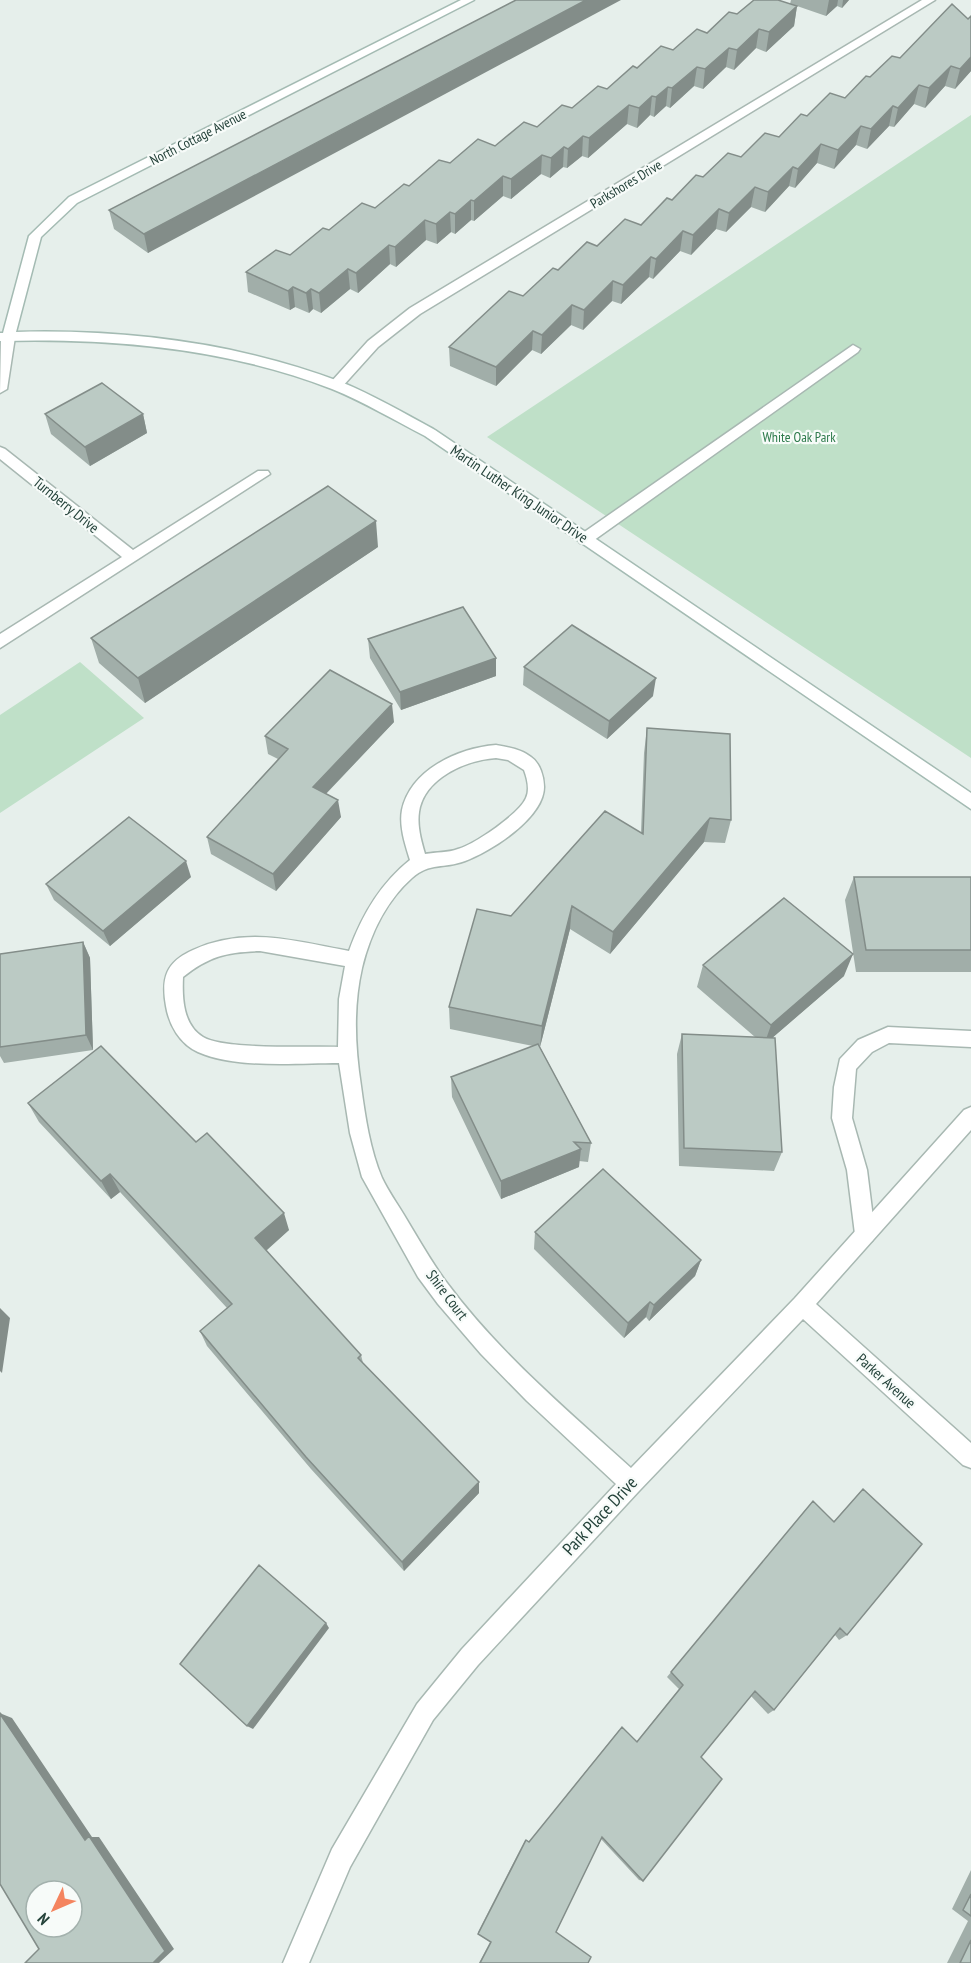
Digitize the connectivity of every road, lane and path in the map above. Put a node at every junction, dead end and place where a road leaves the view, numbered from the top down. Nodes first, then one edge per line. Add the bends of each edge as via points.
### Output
1 (469, 0) edge
2 (930, 0) edge
3 (4, 337) edge
4 (853, 349) dead end
5 (336, 385) junction
6 (0, 389) edge
7 (0, 452) edge
8 (262, 474) dead end
9 (585, 539) junction
10 (132, 557) junction
11 (0, 642) edge
12 (971, 801) edge
13 (419, 862) junction
14 (356, 960) junction
15 (971, 1039) edge
16 (348, 1055) junction
17 (971, 1116) edge
18 (865, 1234) junction
19 (802, 1305) junction
20 (971, 1457) edge
21 (631, 1483) junction
22 (296, 1963) edge

1 - 3 street, North Cottage Avenue via 74,200 35,236
2 - 5 street, Parkshores Drive via 415,311 374,344
3 - 5 street, Martin Luther King Junior Drive via 154,343 253,360
3 - 6 street
4 - 9 street
5 - 9 street, Martin Luther King Junior Drive via 430,433
7 - 10 street, Turnberry Drive
8 - 10 street
9 - 12 street, Martin Luther King Junior Drive
10 - 11 street
13 - 13 street via 460,856 510,824 532,802 537,783 527,763 506,752 482,752 454,760 430,778 412,803 410,827
13 - 14 street, Shire Court via 374,912
14 - 16 street, Shire Court via 346,1028
14 - 16 street via 248,942 214,947 189,958 174,974 172,1000 182,1027 196,1043 223,1051
15 - 18 street via 888,1035 865,1046 847,1065 842,1118 857,1170
16 - 21 street, Shire Court via 350,1081 372,1178 444,1296 524,1385
17 - 18 street, Park Place Drive
18 - 19 street, Park Place Drive
19 - 20 street, Parker Avenue
19 - 21 street, Park Place Drive
21 - 22 street, Park Place Drive via 470,1657 425,1712 341,1858

